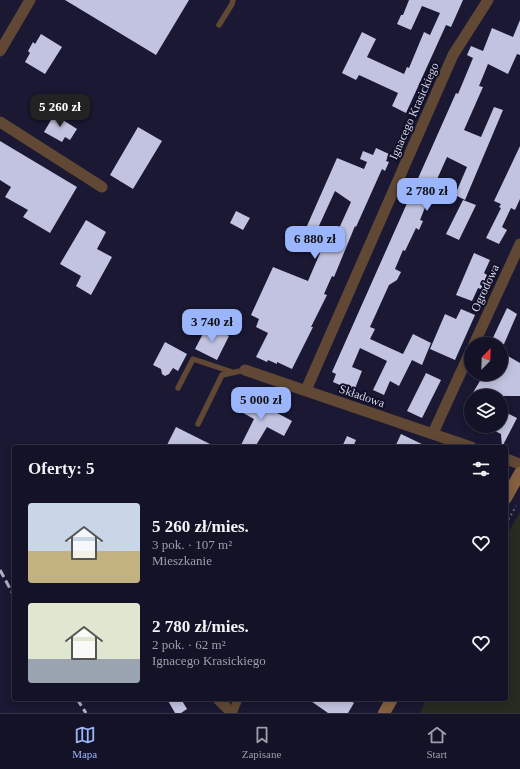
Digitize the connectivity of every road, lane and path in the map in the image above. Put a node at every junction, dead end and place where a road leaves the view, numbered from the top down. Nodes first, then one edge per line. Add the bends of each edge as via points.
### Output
1 (30, 0) edge
2 (232, 0) edge
3 (488, 0) edge
4 (219, 24) dead end
5 (0, 51) edge
6 (0, 122) edge
7 (102, 188) dead end
8 (520, 244) edge
9 (477, 337) edge
10 (464, 365) edge
11 (245, 370) joint
12 (232, 372) junction
13 (178, 388) dead end
14 (306, 390) junction
15 (198, 424) dead end
16 (433, 434) junction
17 (465, 445) edge
18 (508, 460) edge
19 (520, 464) edge
20 (520, 473) edge
21 (508, 494) edge
22 (519, 501) dead end
23 (508, 520) edge
24 (220, 701) edge
25 (235, 701) edge
26 (239, 701) edge
27 (391, 701) edge
28 (233, 713) edge
29 (384, 713) edge

1 - 5 street
2 - 4 lane
3 - 14 street, Ignacego Krasickiego via 453,55
6 - 7 street
8 - 9 street, Ogrodowa
10 - 16 street
11 - 12 lane
11 - 14 street, Składowa
12 - 13 lane via 193,359
12 - 15 lane via 222,375
14 - 16 street, Składowa
16 - 17 street, Składowa
18 - 19 street
20 - 21 street
22 - 23 path
24 - 28 street
25 - 28 lane
26 - 28 lane
27 - 29 street

